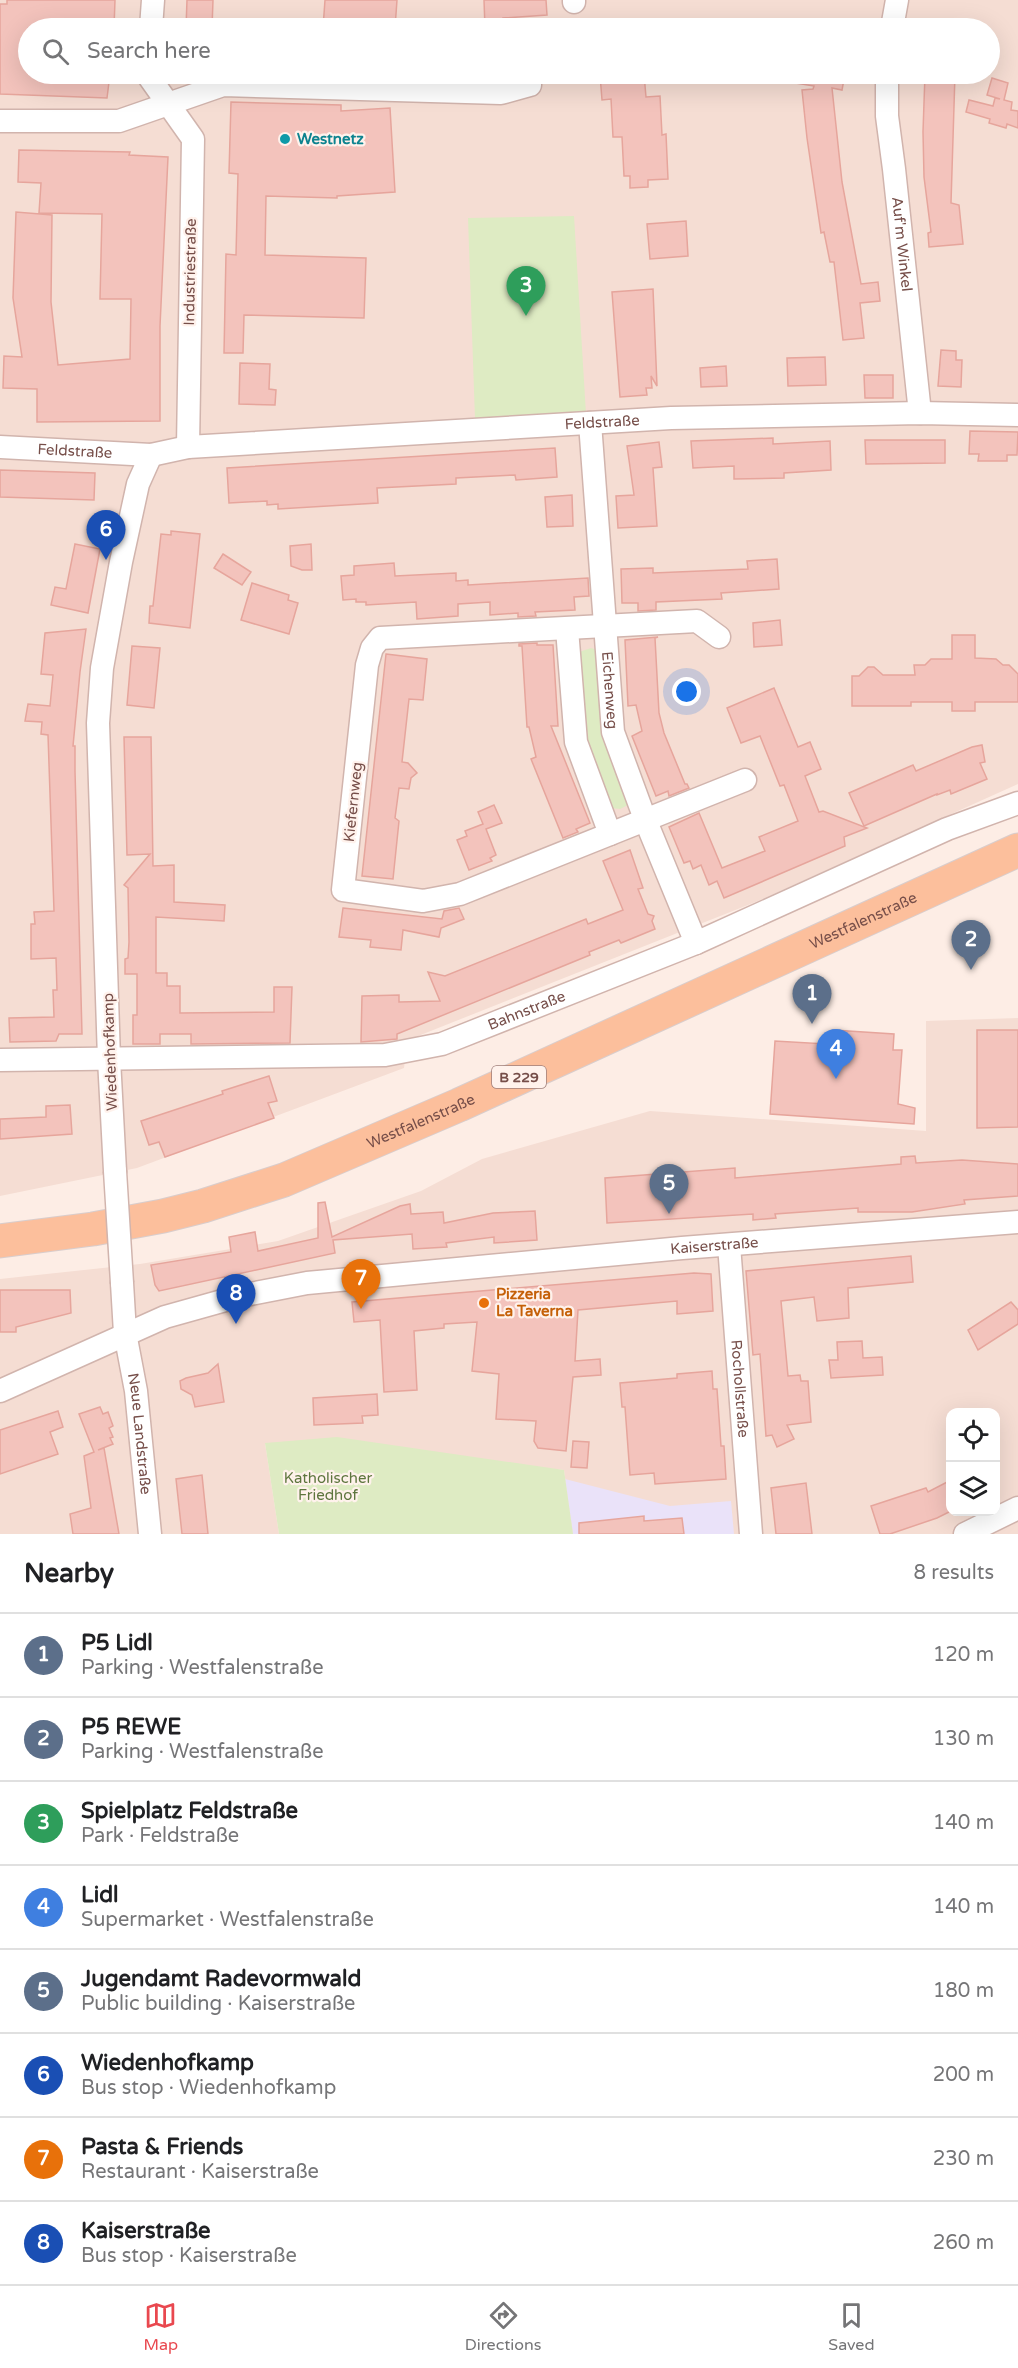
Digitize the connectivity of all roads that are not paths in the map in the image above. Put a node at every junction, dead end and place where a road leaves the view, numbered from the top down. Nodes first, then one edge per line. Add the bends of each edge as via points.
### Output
1 (153, 0) edge
2 (897, 0) edge
3 (152, 18) edge
4 (894, 18) edge
5 (154, 84) edge
6 (887, 84) edge
7 (530, 86) dead end
8 (168, 104) junction
9 (0, 121) edge
10 (920, 413) junction
11 (1018, 416) edge
12 (590, 423) junction
13 (0, 447) edge
14 (188, 447) junction
15 (151, 455) junction
16 (606, 626) junction
17 (567, 629) junction
18 (719, 637) dead end
19 (745, 780) dead end
20 (1018, 803) edge
21 (645, 819) junction
22 (610, 834) junction
23 (1018, 850) edge
24 (696, 943) junction
25 (109, 1059) junction
26 (0, 1060) edge
27 (1018, 1222) edge
28 (0, 1241) edge
29 (729, 1245) junction
30 (125, 1333) junction
31 (0, 1390) edge
32 (1018, 1508) edge
33 (150, 1534) edge
34 (751, 1534) edge
35 (965, 1534) edge

1 - 3 street
2 - 4 street
5 - 8 street, Industriestraße
6 - 10 street, Auf'm Winkel via 886,116
7 - 8 street via 501,93 223,85
8 - 9 street via 119,121
8 - 14 street, Industriestraße via 193,140
10 - 11 street, Feldstraße
10 - 12 street, Feldstraße
12 - 14 street, Feldstraße
12 - 16 street, Eichenweg
13 - 15 street, Feldstraße
14 - 15 street
15 - 25 street, Wiedenhofkamp via 138,483 100,690
16 - 17 street, Kiefernweg
16 - 18 street, Kiefernweg via 697,621
16 - 21 street, Eichenweg via 613,732
17 - 22 street via 576,741
17 - 22 street, Kiefernweg via 380,638 372,648 367,666 343,890 423,901 460,894
19 - 21 street, Kiefernweg
20 - 24 street, Bahnstraße via 947,830
21 - 22 street, Kiefernweg
21 - 24 street, Eichenweg
23 - 28 main road, Westfalenstraße / B 229 via 302,1173 164,1216
24 - 25 street, Bahnstraße via 442,1044 385,1055
25 - 26 street, Bahnstraße
25 - 30 street, Wiedenhofkamp, bridge
27 - 29 street, Kaiserstraße
29 - 30 street, Kaiserstraße via 307,1283 192,1308
29 - 34 street, Rochollstraße
30 - 31 street, Kaiserstraße
30 - 33 street, Neue Landstraße via 136,1391
32 - 35 street

